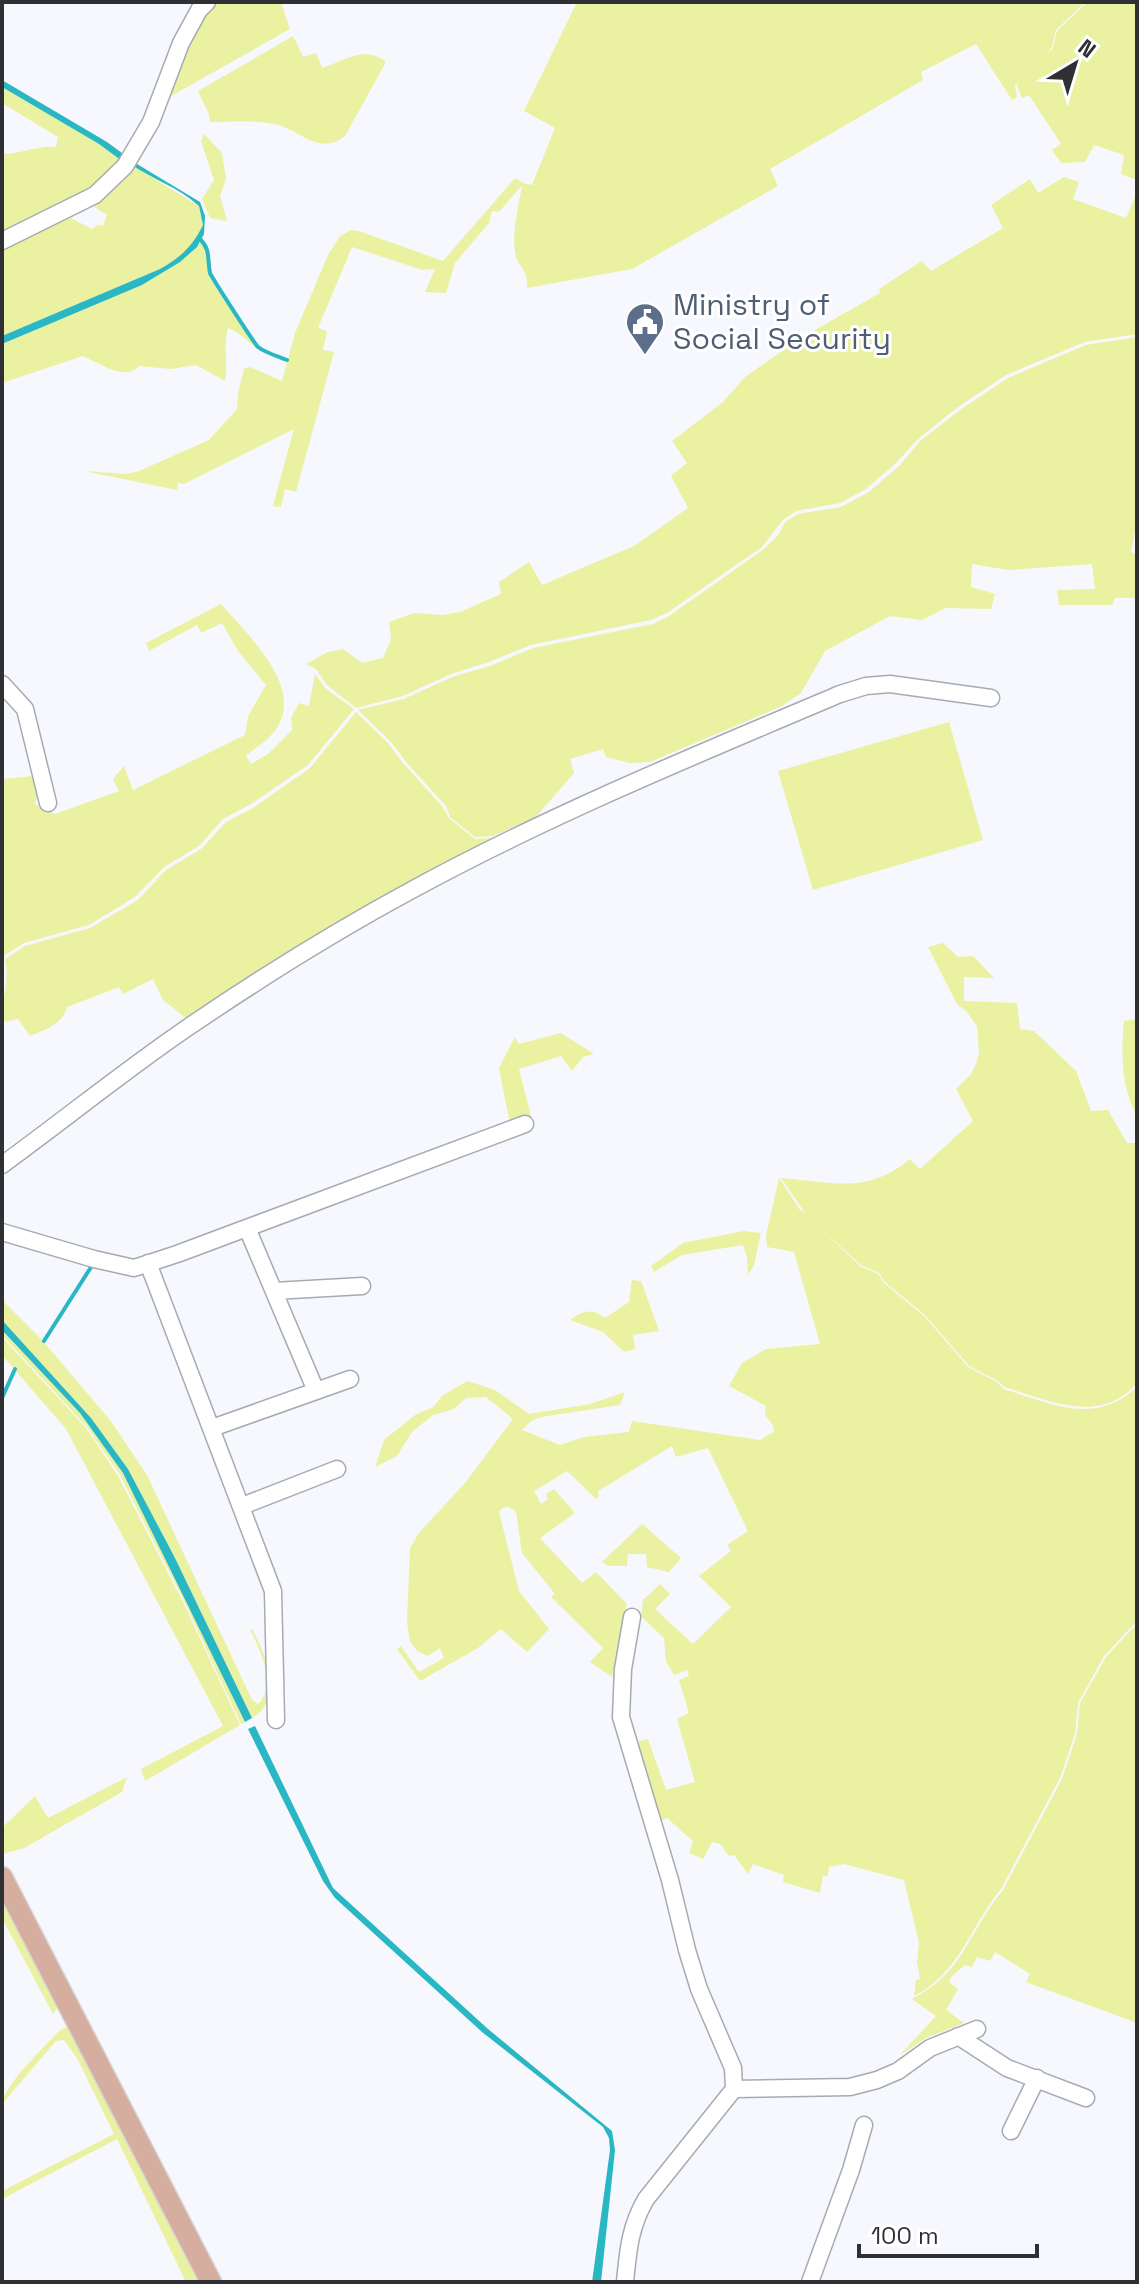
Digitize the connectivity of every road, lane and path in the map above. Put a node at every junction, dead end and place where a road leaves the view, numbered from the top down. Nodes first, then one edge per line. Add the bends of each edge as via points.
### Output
1 (207, 2) edge
2 (2, 241) edge
3 (2, 684) edge
4 (991, 698) dead end
5 (48, 803) dead end
6 (525, 1124) dead end
7 (2, 1165) edge
8 (247, 1228) junction
9 (2, 1232) edge
10 (148, 1263) junction
11 (362, 1286) dead end
12 (274, 1291) junction
13 (350, 1379) dead end
14 (316, 1391) junction
15 (212, 1428) junction
16 (337, 1469) dead end
17 (242, 1506) junction
18 (632, 1617) dead end
19 (276, 1720) dead end
20 (2, 1877) edge
21 (977, 2029) dead end
22 (958, 2036) junction
23 (1037, 2078) junction
24 (734, 2089) junction
25 (1086, 2098) dead end
26 (864, 2125) dead end
27 (1011, 2131) dead end
28 (211, 2282) edge
29 (625, 2282) edge
30 (810, 2282) edge

1 - 2 street via 181,43 151,122 125,166 95,195
3 - 5 street via 25,709
4 - 7 street via 890,684 866,686 684,760 548,823 412,890 301,955 186,1028
6 - 8 street
8 - 10 street
8 - 12 street
9 - 10 street via 134,1268
10 - 15 street
11 - 12 street
12 - 14 street
13 - 14 street
14 - 15 street
15 - 17 street
16 - 17 street
17 - 19 street via 273,1591
18 - 24 street via 621,1717 699,1989 733,2068
20 - 28 main road
21 - 22 street
22 - 23 street via 1007,2068
22 - 24 street via 887,2076 850,2087
23 - 25 street
23 - 27 street
24 - 29 street via 635,2217
26 - 30 street

